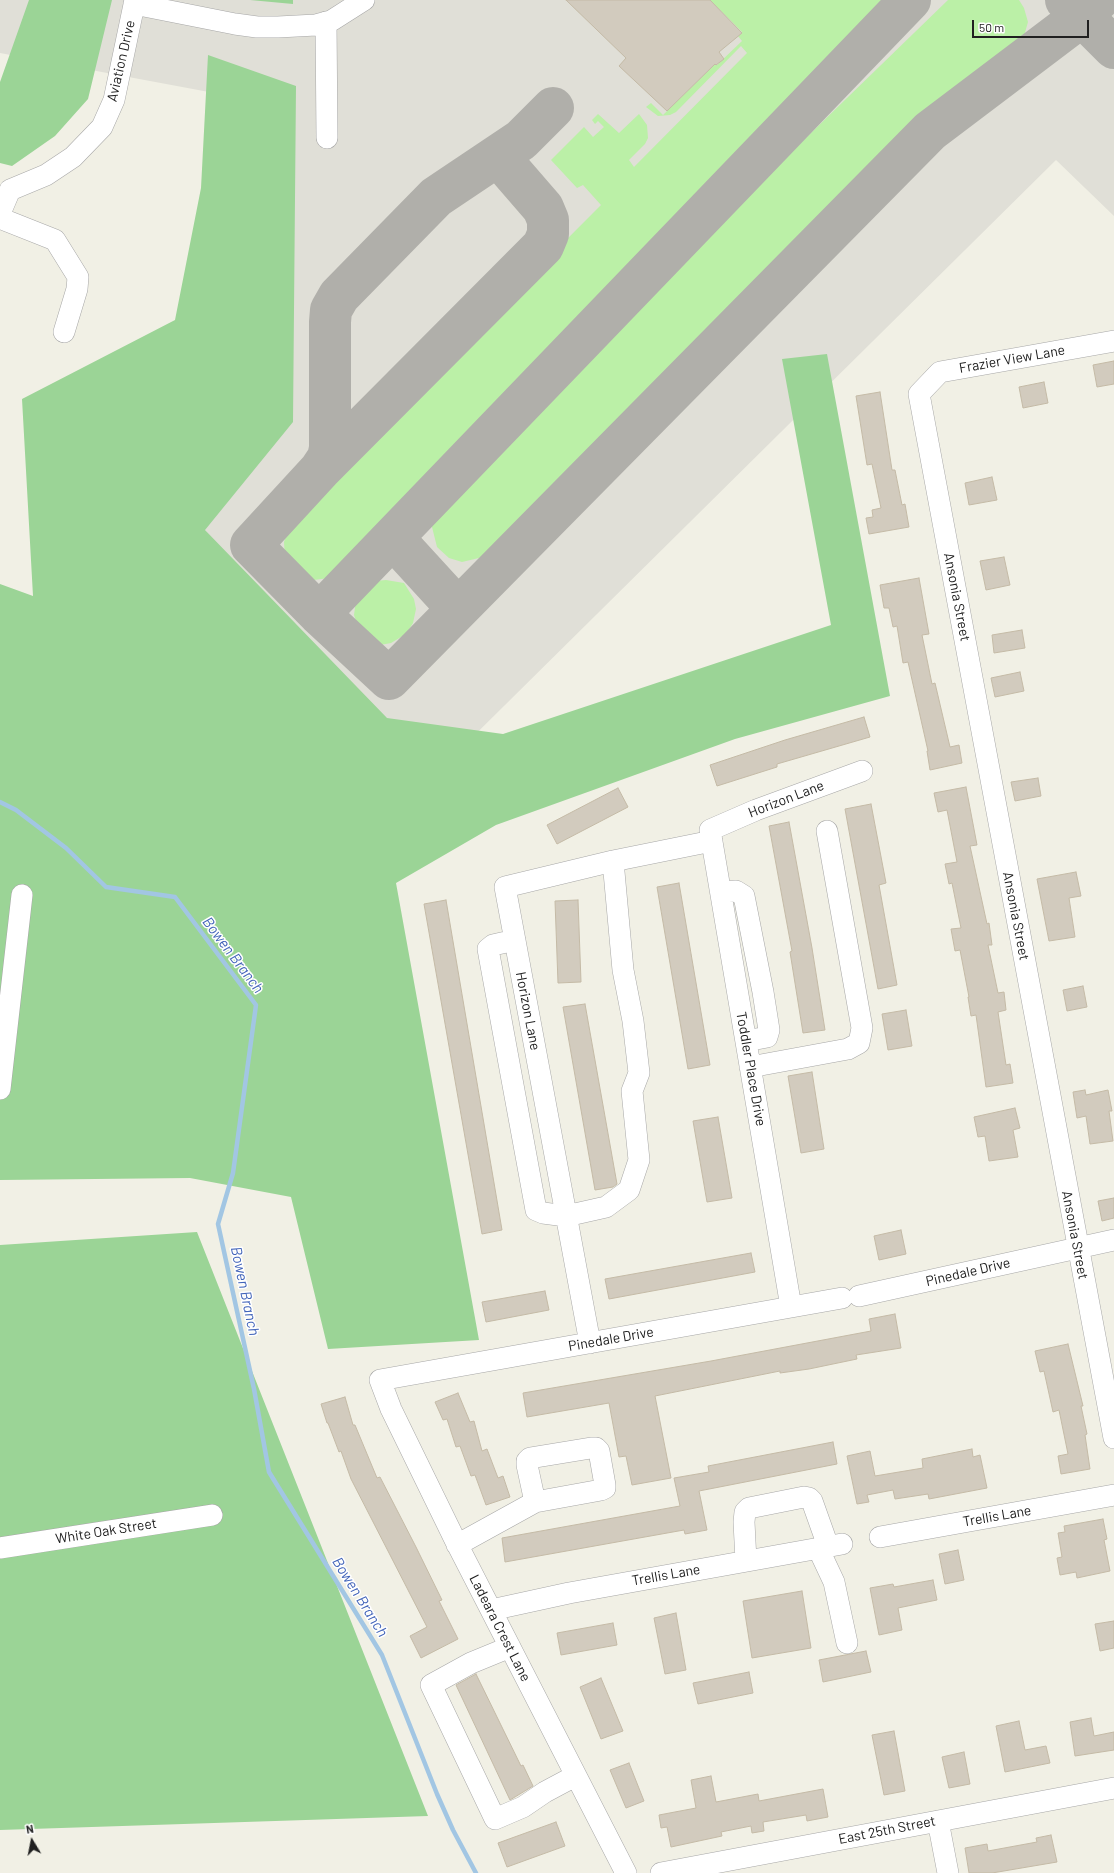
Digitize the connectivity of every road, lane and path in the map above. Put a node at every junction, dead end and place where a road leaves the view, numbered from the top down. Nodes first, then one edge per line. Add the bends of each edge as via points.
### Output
1 (364, 0) edge
2 (134, 2) edge
3 (326, 22) junction
4 (328, 138) dead end
5 (5, 189) edge
6 (64, 332) dead end
7 (1114, 341) edge
8 (919, 394) joint
9 (862, 771) dead end
10 (827, 831) dead end
11 (711, 836) junction
12 (613, 861) junction
13 (22, 895) dead end
14 (514, 940) junction
15 (750, 1067) junction
16 (0, 1089) edge
17 (566, 1216) junction
18 (1114, 1240) edge
19 (1077, 1247) junction
20 (791, 1308) junction
21 (590, 1343) junction
22 (380, 1380) joint
23 (1114, 1438) edge
24 (1114, 1495) edge
25 (535, 1502) dead end
26 (212, 1515) dead end
27 (880, 1537) dead end
28 (457, 1545) junction
29 (830, 1546) junction
30 (0, 1548) edge
31 (746, 1561) junction
32 (491, 1610) junction
33 (847, 1643) dead end
34 (510, 1647) junction
35 (575, 1776) junction
36 (1114, 1788) edge
37 (938, 1821) junction
38 (626, 1873) edge
39 (661, 1873) edge
40 (948, 1873) edge

1 - 3 street via 345,14
2 - 3 street via 257,27 316,25
2 - 5 street, Aviation Drive via 114,100 102,127 73,157 46,175
3 - 4 street
5 - 6 street via 2,219 55,240 78,277
7 - 8 street, Frazier View Lane via 940,372
8 - 19 street, Ansonia Street
9 - 11 street, Horizon Lane via 756,810
10 - 15 street via 862,1028 859,1043 848,1049
11 - 12 street, Horizon Lane
11 - 15 street, Toddler Place Drive
12 - 14 street, Horizon Lane via 504,887
12 - 17 street via 622,970 634,1021 639,1073 632,1091 639,1160 629,1190 606,1207
13 - 16 street
14 - 17 street, Horizon Lane
14 - 17 street via 493,945 488,949 536,1210
15 - 20 street, Toddler Place Drive
17 - 21 street, Horizon Lane
18 - 19 street, Pinedale Drive
19 - 20 street, Pinedale Drive
19 - 23 street, Ansonia Street
20 - 21 street, Pinedale Drive
21 - 22 street, Pinedale Drive
22 - 28 street, Ladeara Crest Lane via 391,1409
24 - 27 street, Trellis Lane
25 - 28 street
26 - 30 street, White Oak Street
28 - 32 street, Ladeara Crest Lane
29 - 31 street, Trellis Lane
29 - 31 street via 812,1501 804,1497 749,1508 745,1512
29 - 33 street via 834,1582
31 - 32 street, Trellis Lane
32 - 34 street, Ladeara Crest Lane
34 - 35 street, Ladeara Crest Lane
34 - 35 street via 471,1663 431,1685 495,1819 523,1807
35 - 38 street, Ladeara Crest Lane
36 - 37 street, East 25th Street
37 - 39 street, East 25th Street
37 - 40 street

